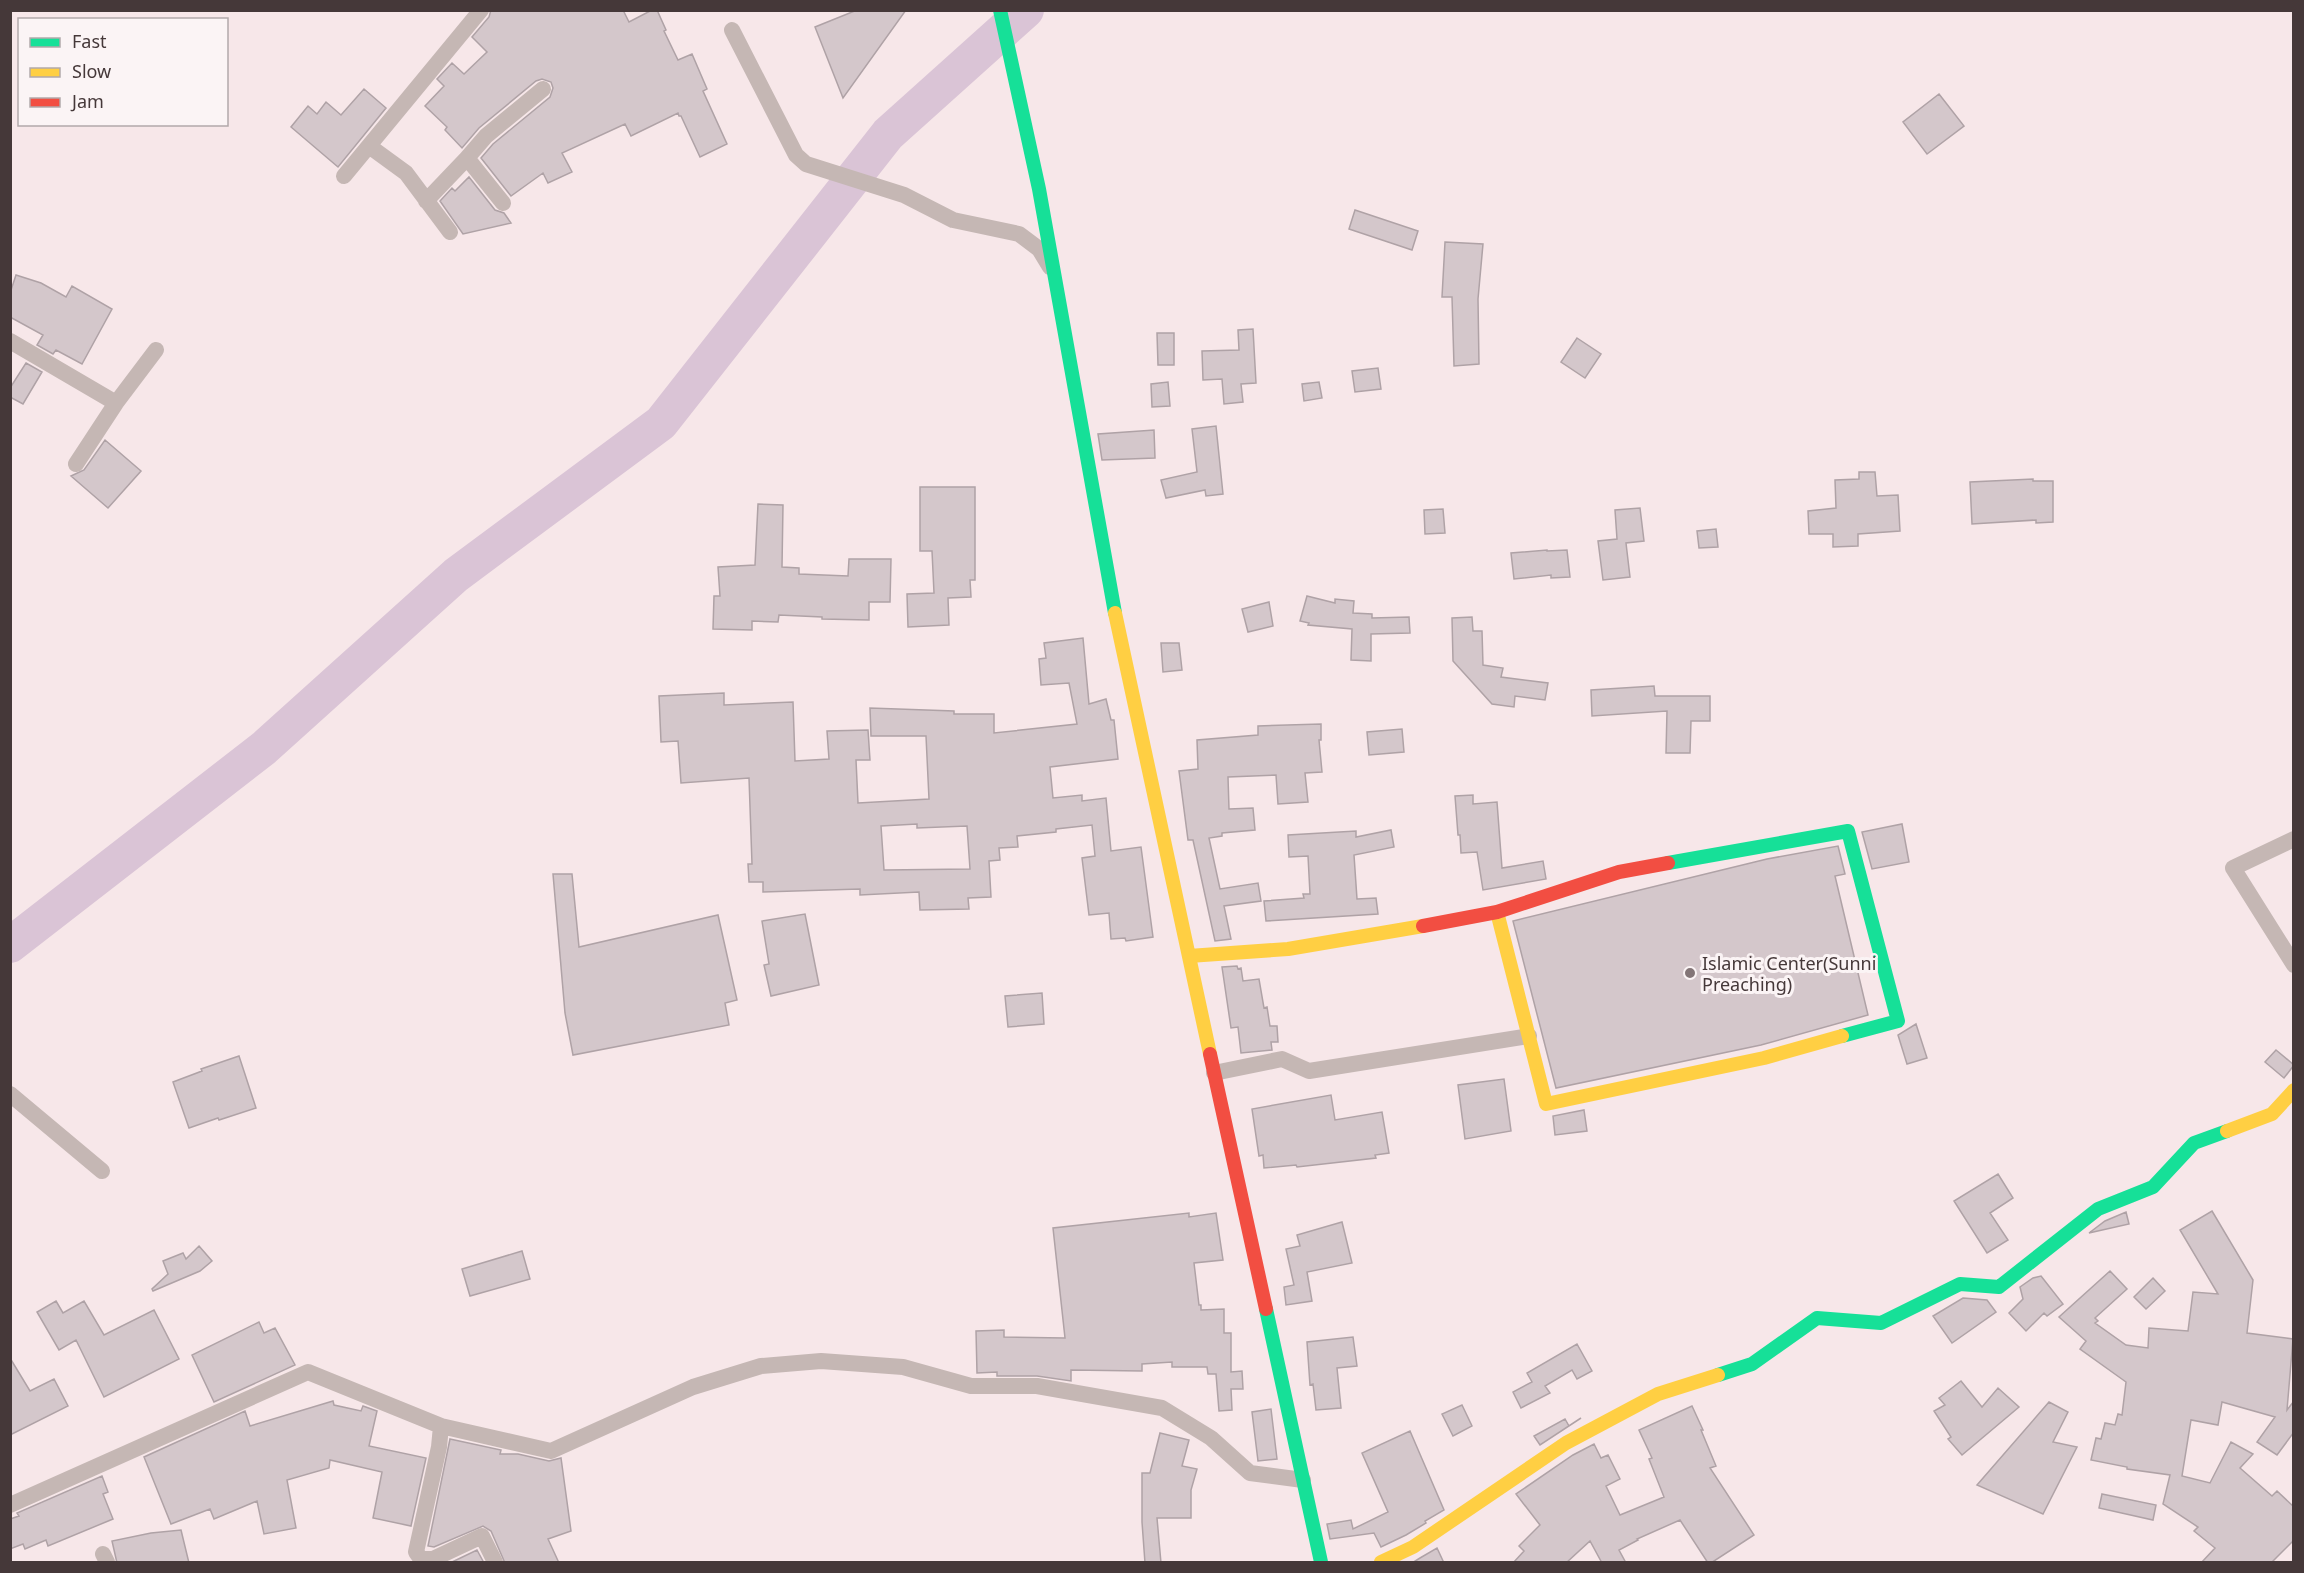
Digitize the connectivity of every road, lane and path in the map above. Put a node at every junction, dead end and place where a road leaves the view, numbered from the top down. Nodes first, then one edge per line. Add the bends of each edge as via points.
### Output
1 (481, 10) edge
2 (1000, 10) edge
3 (732, 30) dead end
4 (543, 89) dead end
5 (369, 146) junction
6 (467, 158) junction
7 (344, 176) dead end
8 (426, 201) junction
9 (503, 203) dead end
10 (450, 232) dead end
11 (1054, 275) junction
12 (10, 341) edge
13 (156, 350) dead end
14 (116, 403) junction
15 (76, 464) dead end
16 (2294, 839) edge
17 (1497, 912) junction
18 (1189, 956) junction
19 (2294, 965) edge
20 (1529, 1036) junction
21 (1214, 1072) junction
22 (2294, 1090) edge
23 (10, 1094) edge
24 (102, 1171) dead end
25 (441, 1426) junction
26 (1303, 1480) junction
27 (10, 1505) edge
28 (495, 1563) edge
29 (1321, 1563) edge
30 (1381, 1563) edge

1 - 5 street
2 - 11 street
3 - 11 street via 796,154 806,164 904,195 953,220 1019,234 1039,249
4 - 6 street via 486,136
5 - 7 street
5 - 8 street via 406,173
6 - 8 street
6 - 9 street
8 - 10 street
11 - 18 street via 1120,639
12 - 14 street
13 - 14 street
14 - 15 street
16 - 19 street via 2233,868
17 - 18 street via 1288,949
17 - 20 street
17 - 20 street via 1619,872 1848,831 1898,1021 1764,1058 1546,1104
18 - 21 street
20 - 21 street via 1309,1071 1282,1059
21 - 26 street
22 - 30 street via 2272,1114 2194,1143 2152,1187 2098,1209 1999,1287 1960,1284 1881,1323 1817,1318 1752,1364 1658,1394 1566,1443 1458,1518
23 - 24 street
25 - 26 street via 550,1451 693,1387 761,1366 821,1361 903,1367 971,1386 1037,1386 1162,1408 1211,1438 1250,1473
25 - 27 street via 308,1372
25 - 28 street via 416,1552 421,1559 433,1559 482,1536
26 - 29 street

